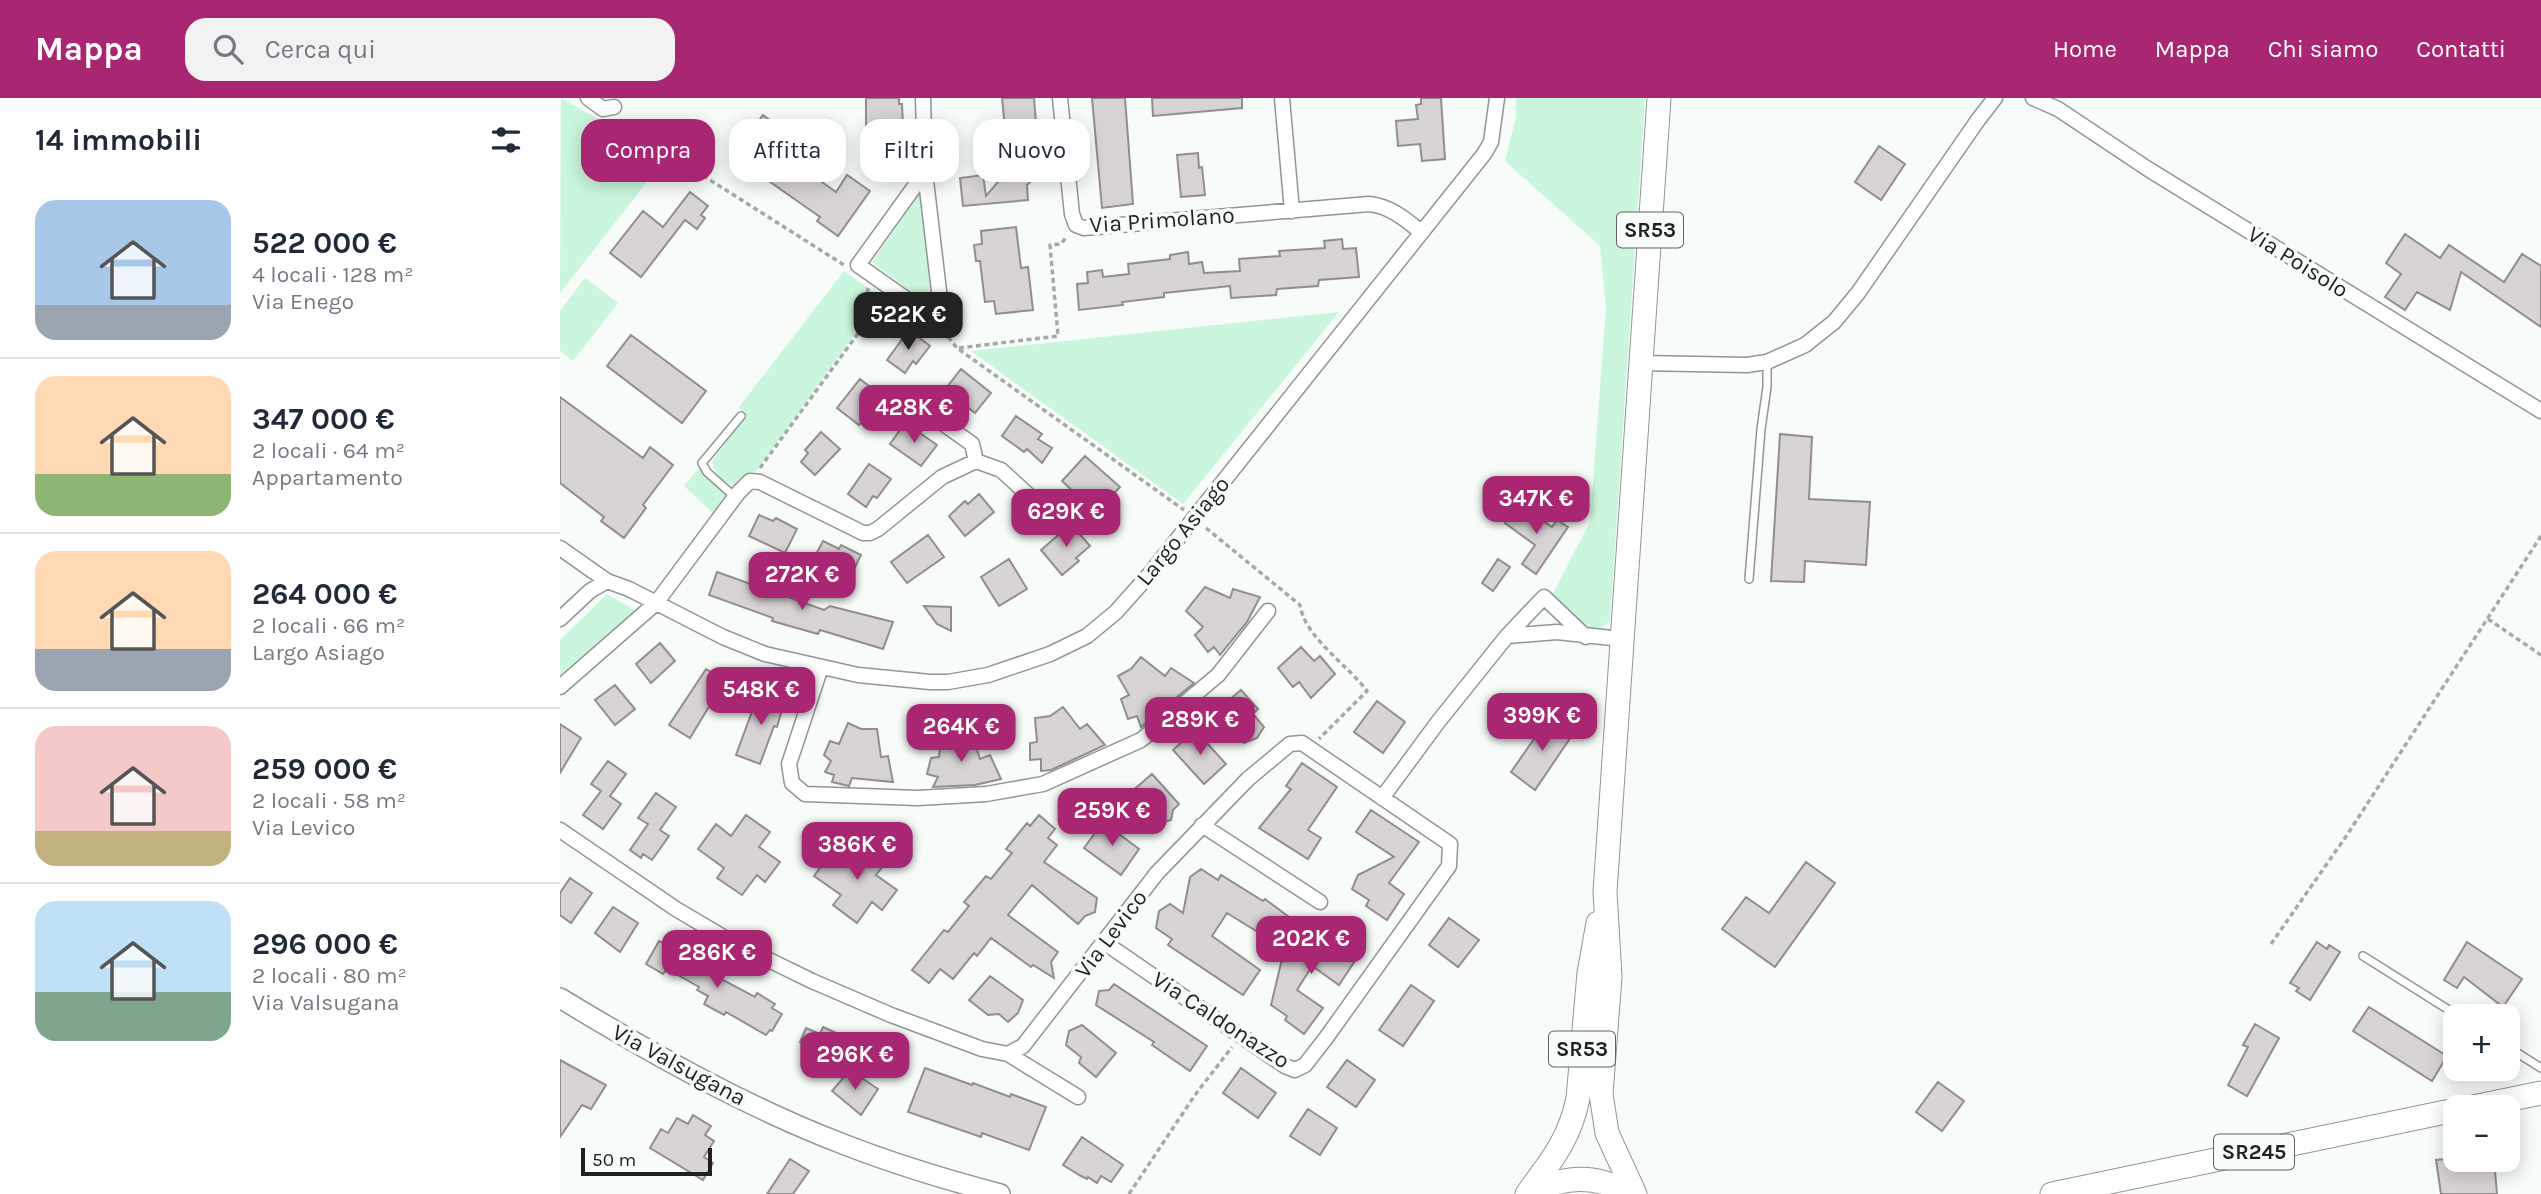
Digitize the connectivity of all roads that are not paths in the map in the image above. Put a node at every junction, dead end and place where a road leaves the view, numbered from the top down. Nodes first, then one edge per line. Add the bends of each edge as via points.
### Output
1 (588, 98) edge
2 (923, 98) edge
3 (1060, 98) edge
4 (1282, 98) edge
5 (1497, 98) edge
6 (1659, 98) edge
7 (1995, 98) edge
8 (2034, 98) edge
9 (2055, 104) edge
10 (614, 113) road end
11 (924, 119) edge
12 (925, 172) joint
13 (1292, 211) junction
14 (1421, 232) junction
15 (1767, 362) junction
16 (1640, 363) junction
17 (906, 397) dead end
18 (2541, 411) edge
19 (741, 416) dead end
20 (976, 461) junction
21 (735, 497) junction
22 (1037, 503) dead end
23 (560, 548) edge
24 (1749, 579) dead end
25 (607, 581) junction
26 (656, 603) junction
27 (1268, 611) dead end
28 (560, 619) edge
29 (1507, 636) junction
30 (1586, 637) junction
31 (1621, 639) junction
32 (821, 667) junction
33 (560, 687) edge
34 (1290, 744) joint
35 (1382, 797) junction
36 (1202, 825) junction
37 (560, 830) edge
38 (1605, 892) junction
39 (1320, 902) dead end
40 (1105, 943) junction
41 (2363, 956) dead end
42 (560, 998) edge
43 (2443, 1006) edge
44 (1008, 1054) junction
45 (2520, 1055) edge
46 (2541, 1068) edge
47 (2541, 1093) edge
48 (1078, 1097) dead end
49 (2520, 1097) edge
50 (2443, 1113) edge
51 (1000, 1194) edge
52 (1527, 1194) edge
53 (1629, 1194) edge
54 (1635, 1194) edge
55 (2052, 1194) edge

1 - 10 street
2 - 11 street
3 - 13 street, Via Primolano via 1076,225 1120,226
4 - 13 street
5 - 14 street, Largo Asiago via 1488,148
6 - 16 main road, SR53
7 - 15 street via 1834,322 1805,345
8 - 9 street, Via Poisolo
9 - 18 street, Via Poisolo via 2159,176
12 - 12 street via 927,184 943,325 858,265
13 - 14 street, Via Primolano via 1378,205
14 - 32 street, Largo Asiago via 1148,576 1087,636 988,676 948,682 895,680
15 - 16 street
15 - 24 lane
16 - 31 main road, SR53
17 - 20 street via 972,444
19 - 21 lane via 702,463
20 - 21 street via 942,477 870,533 760,482 750,481
20 - 22 street via 1001,470
21 - 26 street
23 - 25 street, Largo Asiago
25 - 26 street, Largo Asiago
25 - 28 street
26 - 32 street, Largo Asiago via 765,654
26 - 33 street
27 - 32 street via 1218,675 1141,740 1043,784 986,794 918,798 804,794 792,783 789,764
29 - 30 street via 1557,632
29 - 30 street via 1544,597
29 - 35 street
30 - 31 street
31 - 38 main road, SR53
34 - 35 street, Via Caldonazzo via 1302,743
34 - 36 street, Via Levico
35 - 40 street, Via Caldonazzo via 1450,844 1449,866 1305,1066 1295,1070 1285,1066
36 - 39 street
36 - 40 street, Via Levico via 1157,873
37 - 44 street via 730,942 891,1015
38 - 52 main road, SR53 via 1589,973 1575,1114 1563,1145
38 - 54 main road, SR53 via 1610,977 1601,1094 1607,1133
40 - 44 street, Via Levico via 1023,1046
41 - 43 lane
42 - 51 main road, Via Valsugana via 703,1079 796,1125 866,1153
44 - 48 street
45 - 46 lane
47 - 49 main road
50 - 55 main road, SR245
52 - 53 main road, SR53 via 1571,1179 1595,1180

